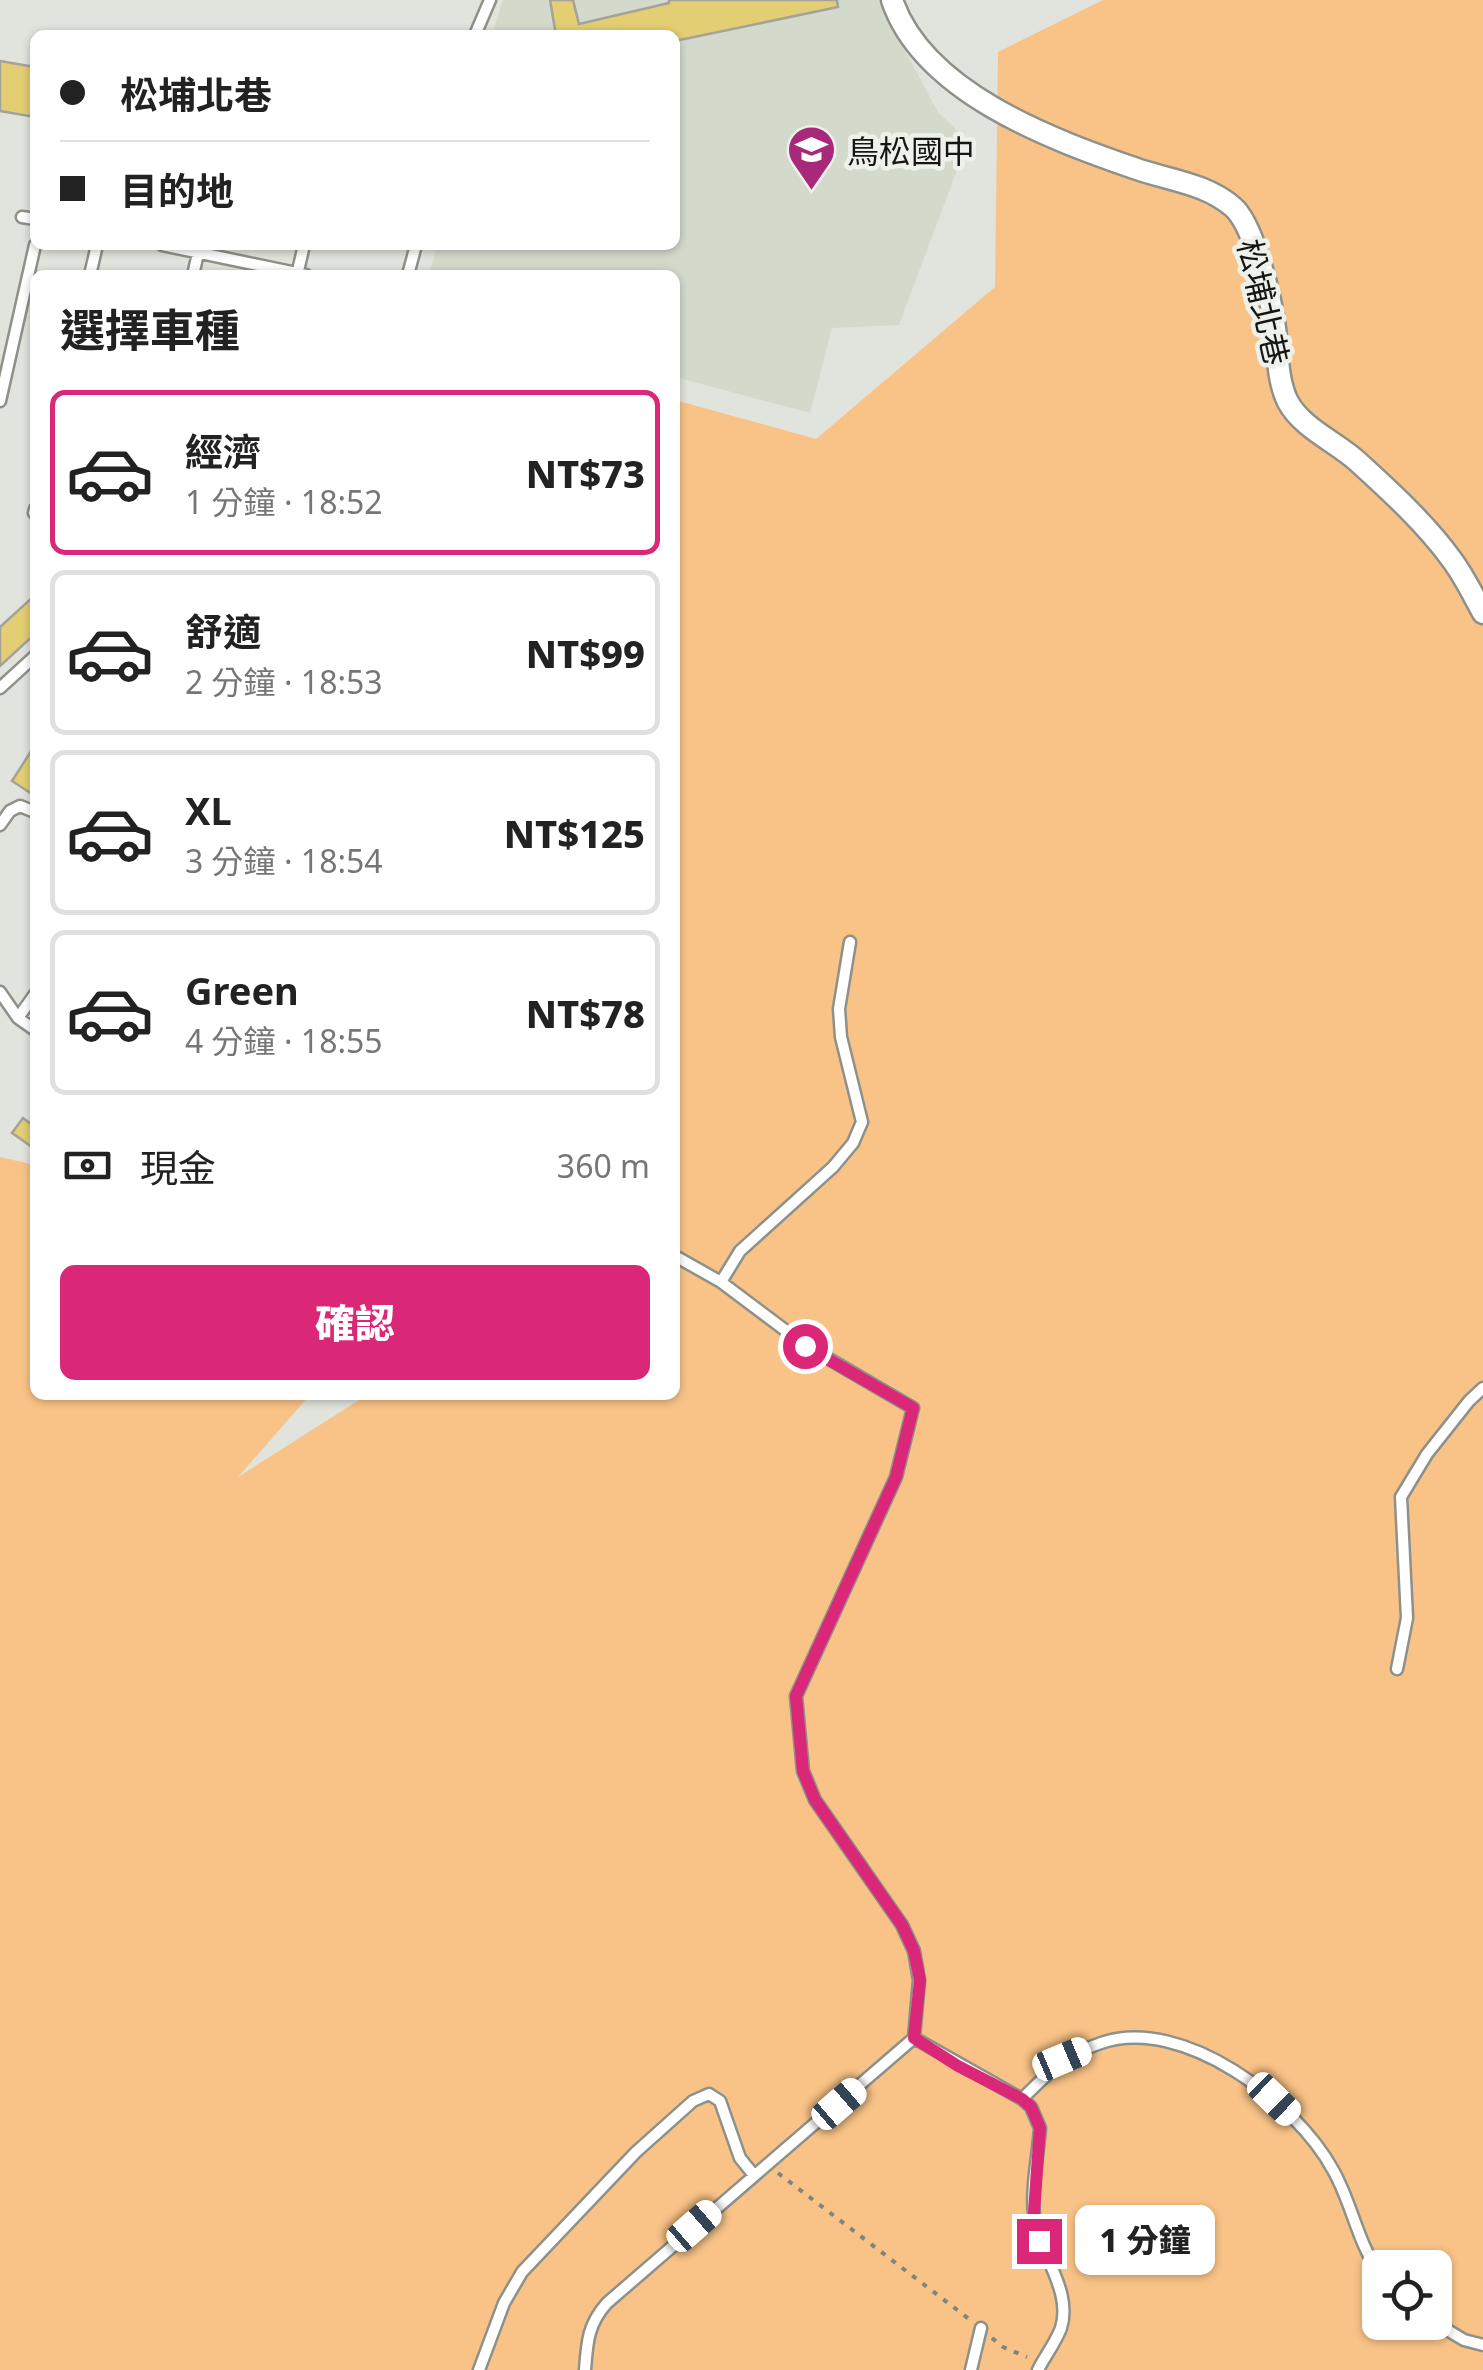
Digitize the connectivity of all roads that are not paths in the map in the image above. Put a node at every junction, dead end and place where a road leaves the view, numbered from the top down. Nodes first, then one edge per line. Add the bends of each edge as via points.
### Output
1 (490, 0) edge
2 (892, 0) edge
3 (477, 30) edge
4 (22, 217) dead end
5 (30, 218) edge
6 (34, 250) edge
7 (203, 250) edge
8 (284, 270) edge
9 (0, 402) edge
10 (1483, 612) edge
11 (30, 661) edge
12 (0, 688) edge
13 (30, 810) edge
14 (0, 825) edge
15 (850, 942) dead end
16 (0, 992) edge
17 (30, 1001) edge
18 (18, 1018) junction
19 (30, 1026) edge
20 (680, 1259) edge
21 (721, 1282) junction
22 (1483, 1388) edge
23 (1397, 1669) dead end
24 (914, 2038) junction
25 (1022, 2099) junction
26 (752, 2174) junction
27 (1366, 2250) edge
28 (981, 2328) road end
29 (1452, 2333) edge
30 (1483, 2345) edge
31 (1040, 2367) edge
32 (480, 2370) edge
33 (586, 2370) edge
34 (971, 2370) edge

1 - 3 lane
2 - 10 street, 松埔北巷 via 930,59 980,100 1037,130 1202,188 1237,210 1248,228 1292,408 1394,496 1452,559
4 - 5 lane
6 - 9 lane
7 - 8 lane
11 - 12 lane
13 - 14 lane via 10,811
15 - 21 lane via 839,1009 862,1122 833,1167 740,1251
16 - 18 lane
17 - 18 lane
18 - 19 lane
20 - 21 lane
21 - 24 lane via 805,1346 913,1408 896,1477 796,1696 803,1771 815,1800 914,1951 920,1980
22 - 23 lane via 1427,1454 1401,1497 1407,1618
24 - 25 lane
24 - 26 lane
25 - 27 lane via 1062,2059 1104,2041 1139,2036 1235,2070 1309,2133 1334,2171
25 - 31 lane via 1040,2128 1034,2212 1062,2303 1061,2326
26 - 32 lane via 720,2101 709,2094 693,2101 522,2272
26 - 33 lane via 594,2317
28 - 34 lane
29 - 30 lane

